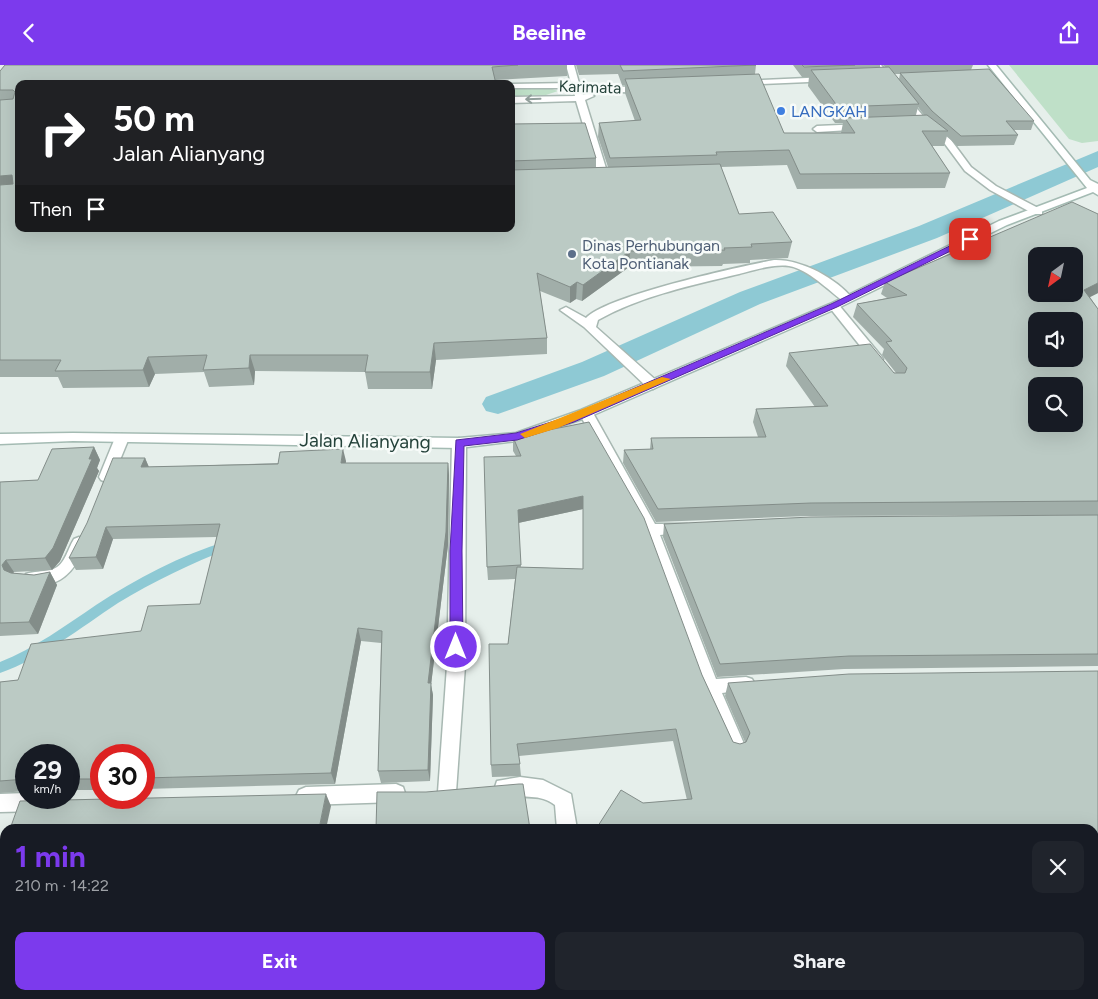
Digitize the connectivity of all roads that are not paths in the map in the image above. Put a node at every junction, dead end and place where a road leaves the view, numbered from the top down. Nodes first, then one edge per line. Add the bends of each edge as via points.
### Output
1 (570, 65) edge
2 (878, 65) edge
3 (992, 65) edge
4 (838, 79) edge
5 (731, 84) edge
6 (577, 85) junction
7 (515, 86) edge
8 (654, 87) edge
9 (616, 89) junction
10 (581, 98) junction
11 (515, 100) edge
12 (876, 126) edge
13 (817, 129) dead end
14 (604, 178) edge
15 (1094, 187) edge
16 (1038, 212) junction
17 (847, 299) junction
18 (834, 306) junction
19 (566, 310) dead end
20 (589, 325) junction
21 (883, 367) edge
22 (653, 385) junction
23 (586, 413) junction
24 (122, 438) junction
25 (0, 439) edge
26 (459, 443) junction
27 (100, 493) edge
28 (700, 527) edge
29 (85, 529) edge
30 (652, 530) junction
31 (20, 578) edge
32 (767, 683) edge
33 (710, 687) junction
34 (736, 746) edge
35 (466, 790) junction
36 (288, 796) edge
37 (0, 803) edge
38 (15, 803) edge
39 (566, 824) edge

1 - 6 street
2 - 16 street via 920,124 948,142 968,169 993,188
3 - 15 street via 993,74
4 - 5 street
6 - 7 street, Karimata
6 - 9 street, Karimata
6 - 10 street
8 - 9 street, Karimata
9 - 10 street
10 -> 11 street
10 - 14 street
12 - 13 street
15 - 16 street, Jalan Alianyang
16 - 17 street, Jalan Alianyang via 1003,223
17 - 18 street, Jalan Alianyang
17 - 20 street via 804,270 792,264 776,263 629,301 597,314
18 - 21 street
18 - 22 street, Jalan Alianyang
19 - 20 street
20 - 22 street
22 - 23 street, Jalan Alianyang
23 - 26 street, Jalan Alianyang via 517,437
23 - 30 street
24 - 25 street, Jalan Alianyang
24 - 26 street, Jalan Alianyang
24 - 27 street
26 - 35 street via 456,666
28 - 30 street
29 - 31 street via 64,573 56,577
30 - 33 street
32 - 33 street
33 - 34 street
35 - 36 street
35 - 39 street via 521,786 554,791 564,800
37 - 38 street

